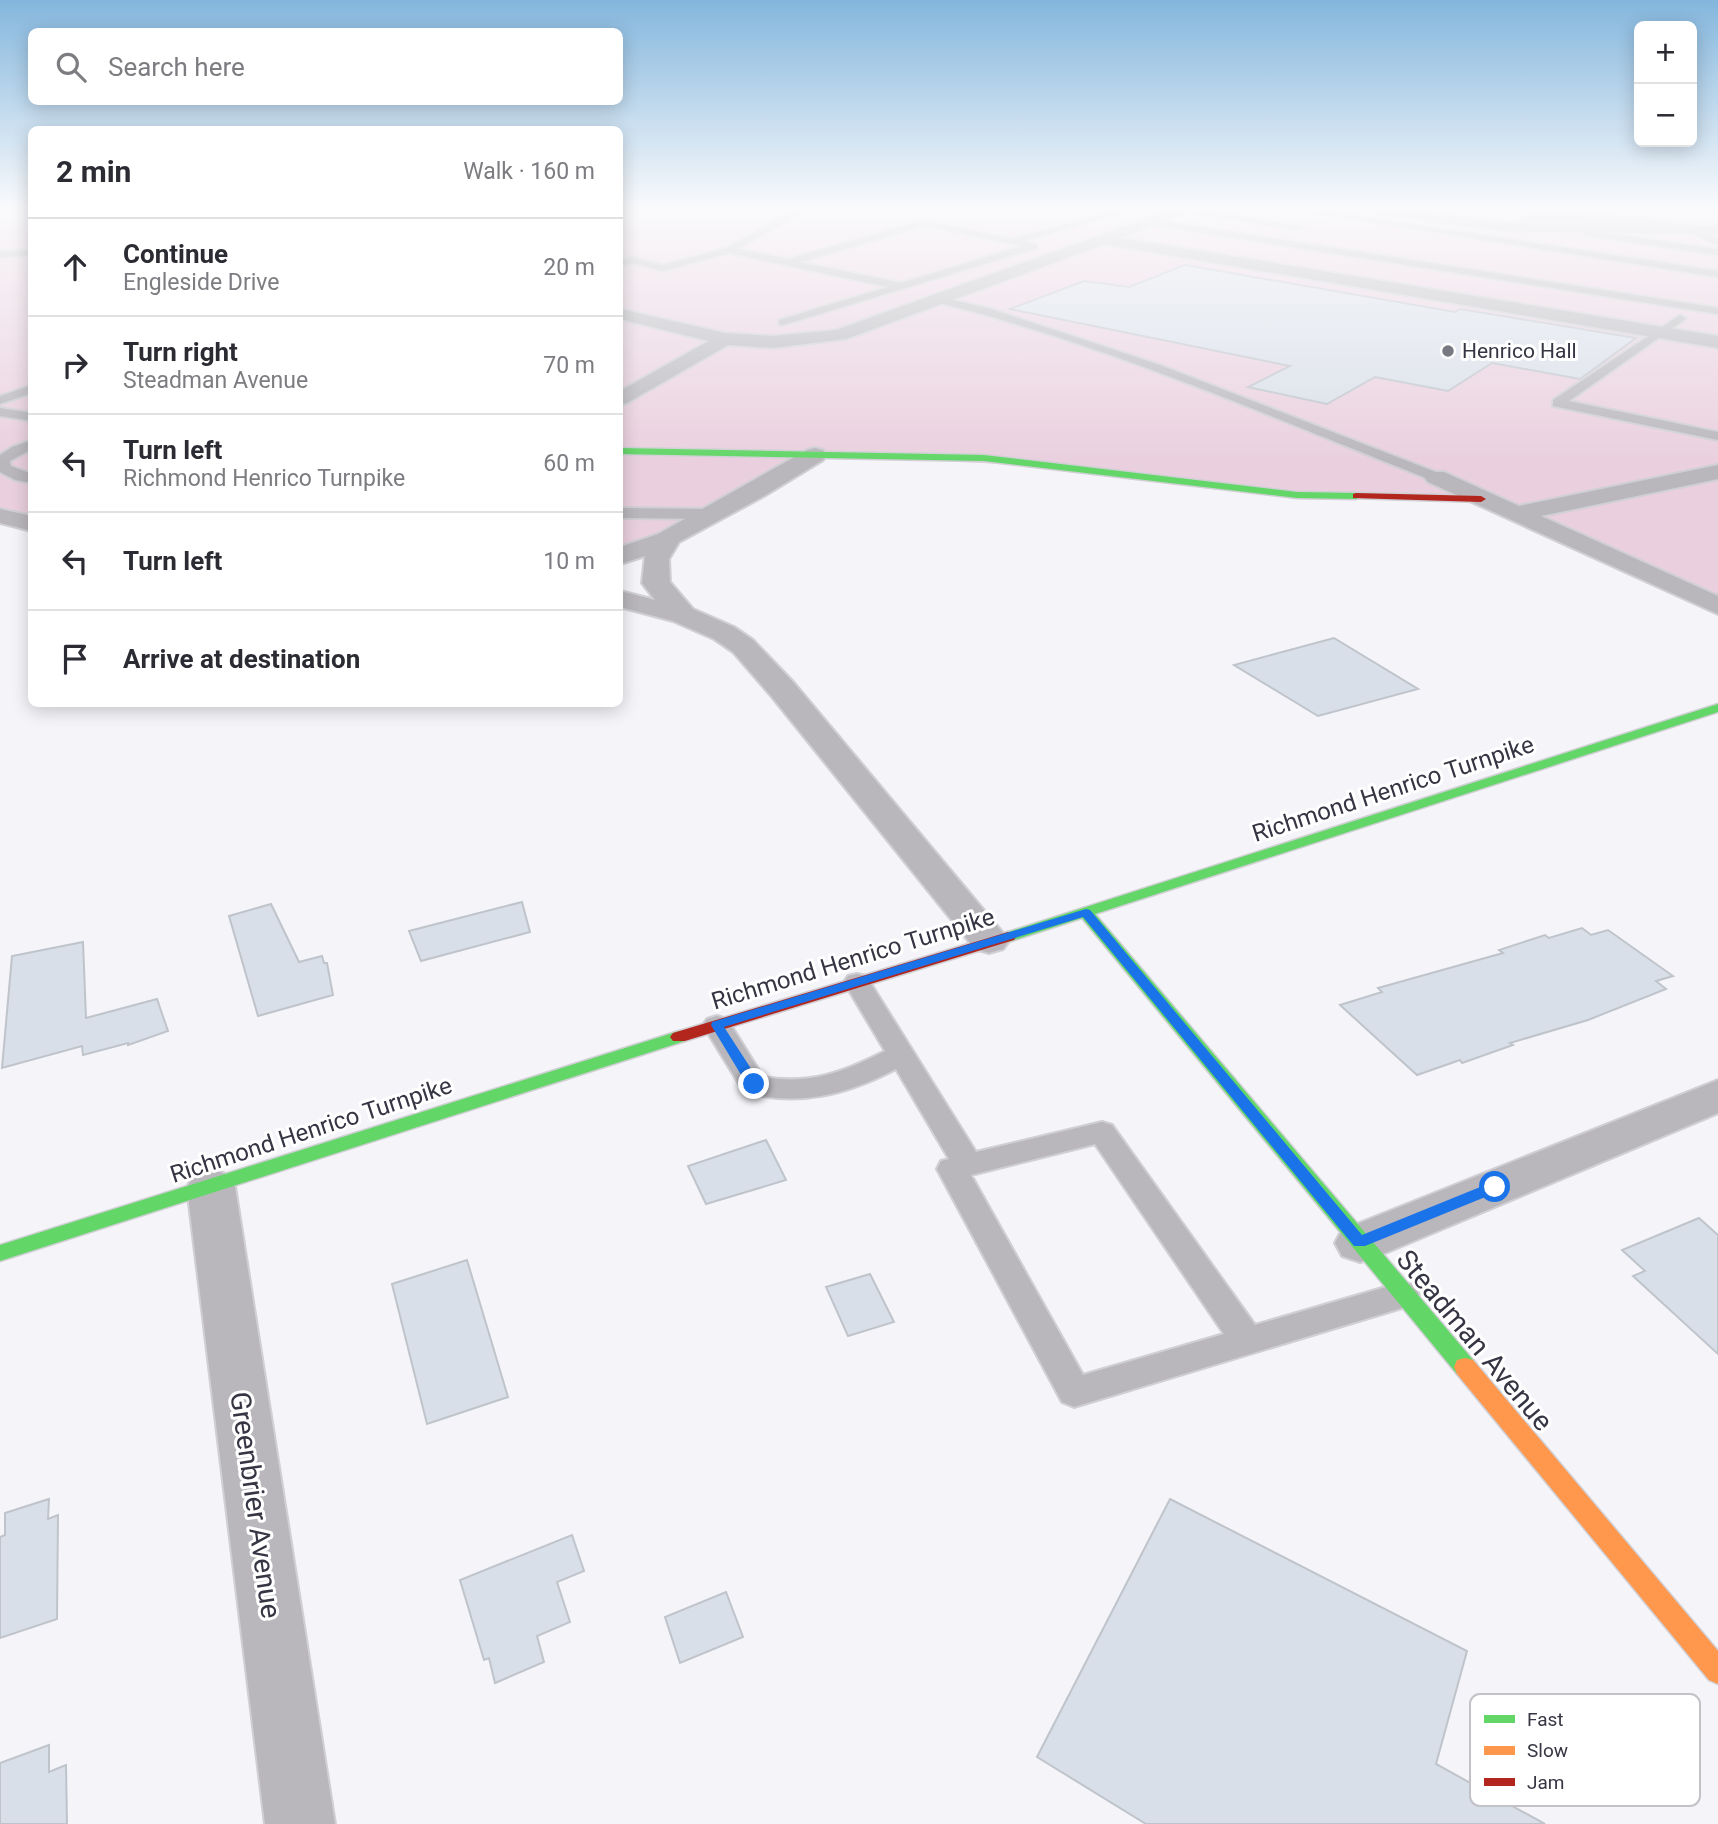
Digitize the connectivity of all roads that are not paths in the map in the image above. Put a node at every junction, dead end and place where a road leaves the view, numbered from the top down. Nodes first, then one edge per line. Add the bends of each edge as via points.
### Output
1 (888, 291) edge
2 (918, 291) edge
3 (962, 291) edge
4 (1409, 291) edge
5 (1513, 291) edge
6 (1591, 291) edge
7 (944, 298) junction
8 (1718, 311) edge
9 (623, 315) edge
10 (1679, 318) junction
11 (783, 322) dead end
12 (1718, 325) edge
13 (1659, 333) junction
14 (724, 339) junction
15 (1718, 342) edge
16 (28, 390) edge
17 (623, 397) edge
18 (0, 400) edge
19 (0, 412) edge
20 (28, 416) edge
21 (1718, 436) edge
22 (28, 446) edge
23 (623, 451) edge
24 (815, 455) junction
25 (1718, 472) edge
26 (1436, 477) joint
27 (28, 478) edge
28 (1481, 499) junction
29 (623, 513) edge
30 (711, 514) junction
31 (1514, 514) junction
32 (0, 516) edge
33 (28, 523) edge
34 (666, 540) junction
35 (623, 555) edge
36 (623, 600) edge
37 (1718, 606) edge
38 (683, 615) junction
39 (1718, 708) edge
40 (1086, 912) junction
41 (989, 941) junction
42 (858, 982) junction
43 (717, 1025) junction
44 (901, 1055) junction
45 (1710, 1108) edge
46 (968, 1165) junction
47 (211, 1187) junction
48 (1360, 1242) junction
49 (0, 1253) edge
50 (1403, 1295) junction
51 (1248, 1341) junction
52 (1718, 1671) edge
53 (300, 1824) edge

1 - 11 lane
2 - 7 lane
3 - 7 street
4 - 13 street
5 - 10 street
6 - 8 lane
7 - 14 street via 839,335 773,342
7 - 26 lane via 1156,368
9 - 14 street
10 - 12 street
10 - 13 lane
13 - 15 street
13 - 21 lane via 1558,403
14 - 17 street
16 - 18 lane
19 - 20 lane
22 - 27 lane via 3,460 4,468
23 - 24 street
24 - 28 street via 984,458 1297,495
24 - 30 street
25 - 31 street
26 - 28 street
28 - 31 street
29 - 30 lane
30 - 34 street
31 - 37 street
32 - 33 street
34 - 35 street
34 - 38 street via 654,575
36 - 38 street
38 - 41 street via 743,646
39 - 40 street, Richmond Henrico Turnpike
40 - 41 street, Richmond Henrico Turnpike
40 - 48 street, Steadman Avenue
41 - 42 street, Richmond Henrico Turnpike
42 - 43 street, Richmond Henrico Turnpike
42 - 44 lane
43 - 44 lane via 754,1084 778,1090 825,1089
43 - 47 street, Richmond Henrico Turnpike
44 - 46 lane
45 - 48 street
46 - 51 lane via 1102,1132
46 - 51 lane via 951,1169 1074,1392
47 - 49 street, Richmond Henrico Turnpike
47 - 53 street, Greenbrier Avenue
48 - 50 street, Steadman Avenue
50 - 51 lane
50 - 52 street, Steadman Avenue

